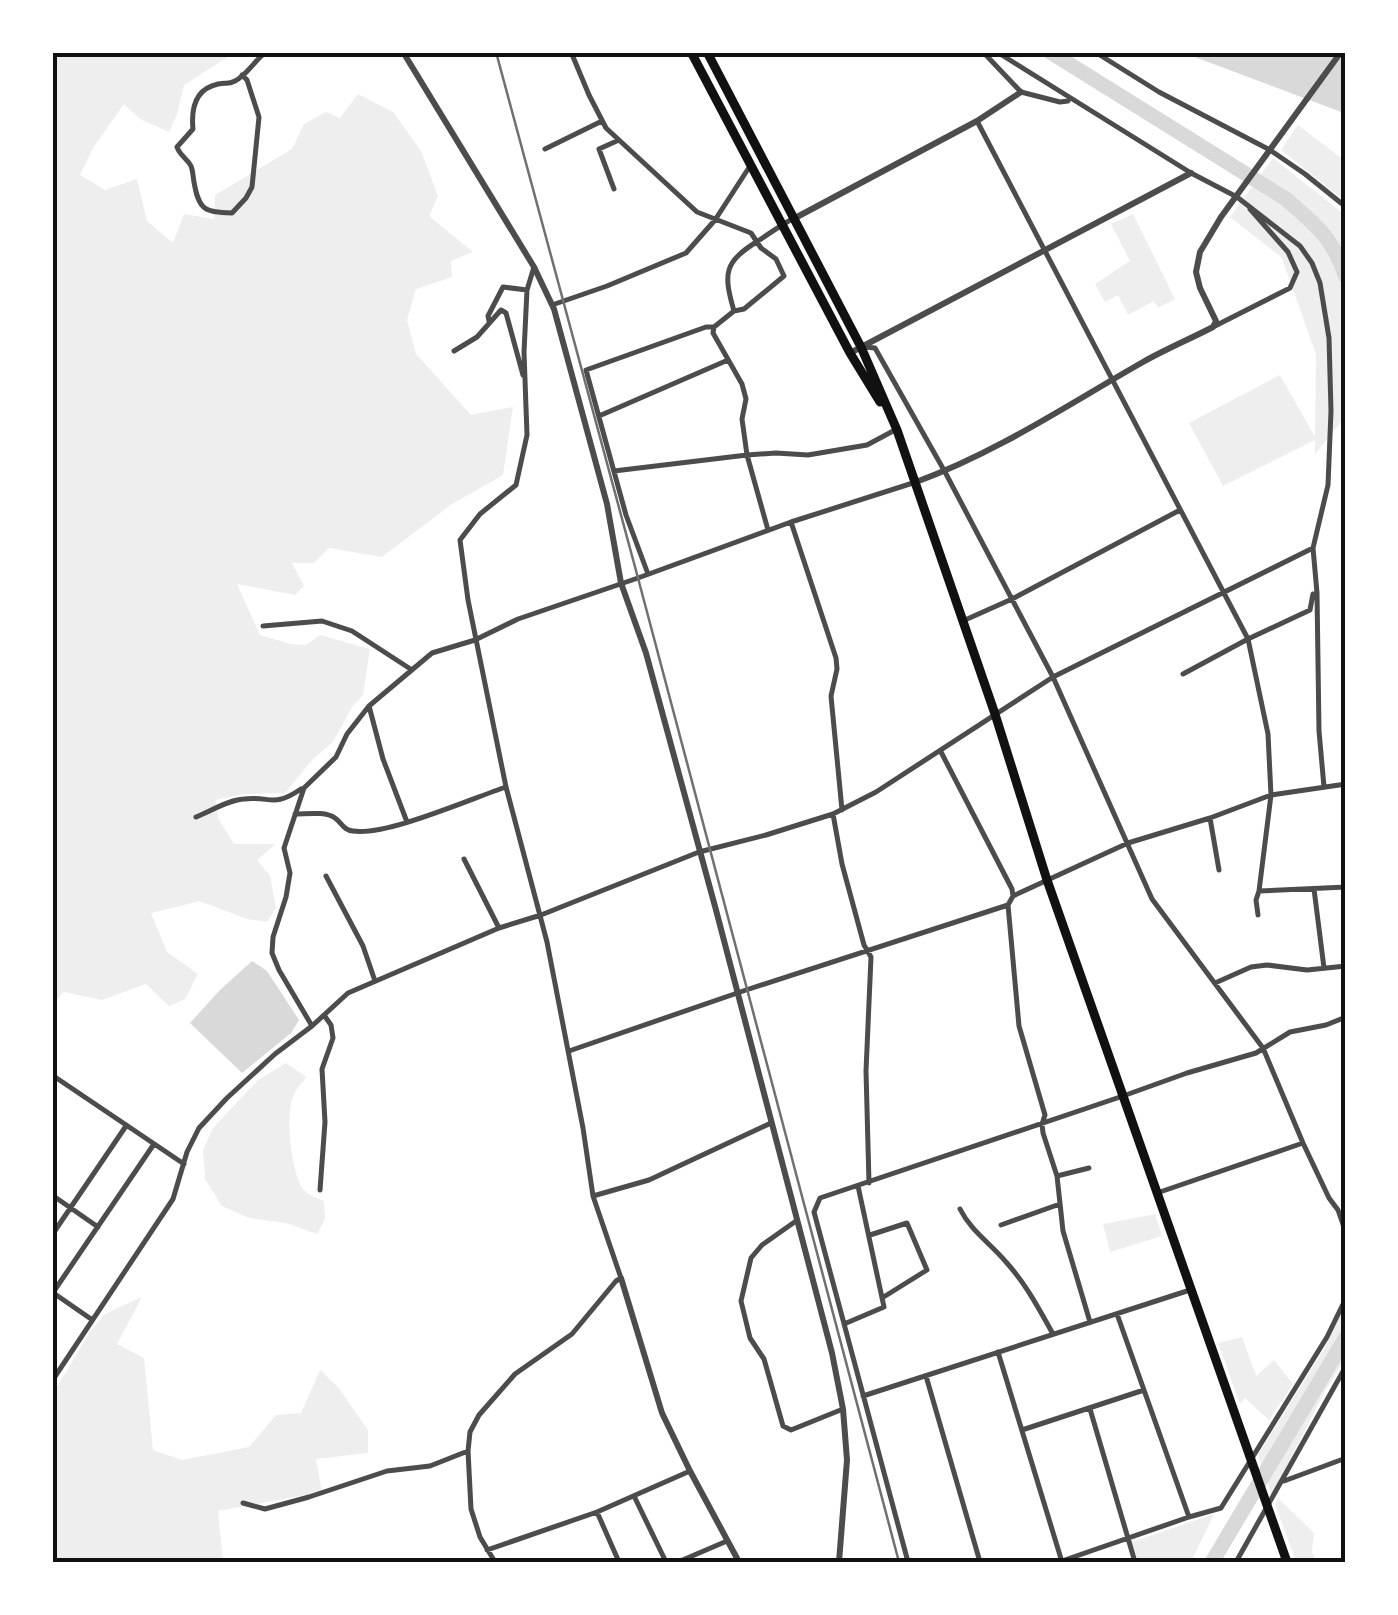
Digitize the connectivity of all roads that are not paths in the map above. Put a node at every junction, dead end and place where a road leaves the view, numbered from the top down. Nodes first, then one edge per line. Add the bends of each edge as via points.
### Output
1 (266, 52) edge
2 (403, 52) edge
3 (571, 52) edge
4 (690, 52) edge
5 (706, 52) edge
6 (997, 52) edge
7 (1094, 52) edge
8 (1341, 52) edge
9 (983, 53) edge
10 (242, 75) junction
11 (1021, 92) junction
12 (1071, 100) junction
13 (602, 120) junction
14 (976, 121) junction
15 (619, 140) junction
16 (545, 149) dead end
17 (1270, 150) junction
18 (750, 166) junction
19 (1191, 174) junction
20 (614, 189) dead end
21 (1239, 193) junction
22 (1346, 207) edge
23 (794, 218) junction
24 (714, 220) junction
25 (781, 225) junction
26 (757, 242) junction
27 (1045, 251) junction
28 (534, 268) junction
29 (527, 290) junction
30 (552, 304) junction
31 (734, 311) junction
32 (490, 322) junction
33 (1214, 327) junction
34 (714, 328) junction
35 (861, 346) junction
36 (454, 351) dead end
37 (850, 353) junction
38 (728, 360) junction
39 (525, 378) junction
40 (1113, 381) junction
41 (598, 416) junction
42 (897, 430) junction
43 (748, 455) junction
44 (614, 471) junction
45 (945, 472) junction
46 (916, 482) junction
47 (1180, 510) junction
48 (790, 522) junction
49 (768, 530) junction
50 (1312, 548) junction
51 (648, 574) junction
52 (621, 582) junction
53 (1224, 593) junction
54 (1317, 593) junction
55 (1012, 599) junction
56 (961, 622) junction
57 (263, 626) dead end
58 (1248, 639) junction
59 (476, 640) junction
60 (412, 670) junction
61 (1182, 674) dead end
62 (1053, 678) junction
63 (369, 706) junction
64 (995, 714) junction
65 (940, 752) junction
66 (1346, 784) edge
67 (506, 787) junction
68 (1324, 787) junction
69 (304, 788) junction
70 (1270, 795) junction
71 (842, 810) junction
72 (295, 814) junction
73 (834, 814) junction
74 (196, 817) dead end
75 (1210, 818) junction
76 (407, 822) junction
77 (1128, 843) junction
78 (699, 852) junction
79 (464, 859) dead end
80 (1219, 870) dead end
81 (326, 876) dead end
82 (1048, 880) junction
83 (1346, 888) edge
84 (1314, 889) junction
85 (1260, 891) junction
86 (1013, 896) junction
87 (1008, 906) junction
88 (541, 914) junction
89 (1258, 915) dead end
90 (499, 928) junction
91 (868, 952) junction
92 (1346, 966) edge
93 (1324, 968) junction
94 (375, 981) junction
95 (1215, 983) junction
96 (738, 994) junction
97 (324, 1015) junction
98 (1346, 1016) edge
99 (312, 1026) junction
100 (1263, 1048) junction
101 (568, 1051) junction
102 (52, 1074) edge
103 (1123, 1096) junction
104 (771, 1123) junction
105 (1042, 1124) junction
106 (126, 1125) junction
107 (154, 1144) junction
108 (1303, 1144) junction
109 (184, 1164) junction
110 (1089, 1168) dead end
111 (1057, 1176) junction
112 (868, 1183) junction
113 (858, 1186) junction
114 (320, 1190) dead end
115 (1157, 1193) junction
116 (52, 1195) edge
117 (593, 1196) junction
118 (1060, 1204) junction
119 (71, 1208) junction
120 (960, 1209) dead end
121 (797, 1220) junction
122 (1001, 1225) dead end
123 (98, 1227) junction
124 (1346, 1233) edge
125 (52, 1235) edge
126 (869, 1235) junction
127 (621, 1278) junction
128 (1190, 1290) junction
129 (53, 1293) edge
130 (882, 1298) junction
131 (1346, 1298) edge
132 (1117, 1314) junction
133 (92, 1320) junction
134 (1090, 1322) junction
135 (844, 1324) junction
136 (1053, 1334) junction
137 (998, 1352) junction
138 (1346, 1366) edge
139 (926, 1376) junction
140 (52, 1381) edge
141 (1144, 1390) junction
142 (864, 1396) junction
143 (844, 1409) junction
144 (1090, 1409) junction
145 (1022, 1430) junction
146 (468, 1450) junction
147 (1346, 1458) edge
148 (1252, 1464) junction
149 (690, 1471) junction
150 (1281, 1482) junction
151 (634, 1496) junction
152 (243, 1503) dead end
153 (1267, 1507) junction
154 (597, 1512) junction
155 (1189, 1517) junction
156 (1127, 1538) junction
157 (727, 1541) junction
158 (486, 1550) junction
159 (495, 1562) edge
160 (619, 1562) edge
161 (666, 1562) edge
162 (678, 1562) edge
163 (739, 1562) edge
164 (839, 1562) edge
165 (908, 1562) edge
166 (980, 1562) edge
167 (1061, 1562) edge
168 (1134, 1562) edge
169 (1236, 1562) edge
170 (1286, 1562) edge

1 - 10 street
2 - 28 street
3 - 13 street
4 - 18 highway
5 - 23 highway
6 - 12 street
7 - 17 street
8 - 17 street
9 - 11 street
10 - 10 street via 194,100 193,129 177,146 190,164 201,206 211,212 232,213 252,187 259,117
11 - 12 street
11 - 14 street
12 - 19 street
13 - 15 street
13 - 16 street
14 - 23 street
14 - 27 street
15 - 20 street via 600,149
15 - 24 street
17 - 21 street
17 - 22 street
18 - 24 street
18 - 25 highway
19 - 21 street
19 - 27 street
21 - 33 street via 1200,252 1196,272
21 - 33 street via 1297,272 1290,288
21 - 50 street via 1300,246 1320,283 1328,338 1328,485
23 - 25 street
23 - 35 highway
24 - 26 street via 752,233
24 - 30 street via 686,253
25 - 26 street
25 - 37 highway
26 - 31 street via 740,251 727,278
26 - 31 street via 784,276
27 - 35 street
27 - 40 street
28 - 29 street
28 - 30 street
29 - 32 street via 503,287
29 - 39 street
30 - 52 street via 607,504
31 - 34 street
32 - 36 street
32 - 39 street via 501,310 506,313
33 - 40 street
34 - 38 street
34 - 41 street via 586,370
35 - 37 street
35 - 42 highway
35 - 45 street via 875,348
37 - 42 highway
38 - 41 street
38 - 43 street via 746,398
39 - 59 street via 527,435 516,485 460,540
40 - 45 street
40 - 47 street
41 - 44 street
42 - 43 street via 867,445 808,455
42 - 46 highway
43 - 44 street
43 - 49 street
44 - 51 street
45 - 46 street
45 - 55 street
46 - 48 street
46 - 56 highway
47 - 53 street
47 - 55 street
48 - 49 street
48 - 71 street via 836,658 831,696
49 - 51 street
50 - 53 street
50 - 54 street
51 - 52 street
52 - 59 street
52 - 78 street
53 - 58 street
53 - 62 street
54 - 58 street via 1310,610
54 - 68 street
55 - 56 street
55 - 62 street
56 - 64 highway
57 - 60 street via 322,621 352,631
58 - 61 street
58 - 70 street via 1268,734
59 - 60 street via 432,653
59 - 67 street
60 - 63 street
62 - 64 street
62 - 77 street
63 - 69 street via 336,757
63 - 76 street
64 - 65 street
64 - 82 highway
65 - 71 street
65 - 86 street
66 - 68 street
67 - 76 street
67 - 88 street
68 - 70 street
69 - 72 street
69 - 74 street via 284,800 245,798
70 - 75 street
70 - 85 street
71 - 73 street
72 - 76 street via 328,814 352,831
72 - 99 street via 284,848 290,872 272,953
73 - 78 street
73 - 91 street
75 - 77 street
75 - 80 street
77 - 82 street
77 - 95 street via 1152,899
78 - 88 street
78 - 96 street
79 - 90 street
81 - 94 street
82 - 86 street
82 - 103 highway
83 - 84 street
84 - 85 street
84 - 93 street
85 - 89 street
86 - 87 street
87 - 91 street
87 - 105 street via 1020,1026 1046,1115
88 - 90 street
88 - 101 street
90 - 94 street
91 - 96 street
91 - 112 street
92 - 93 street
93 - 95 street via 1251,967
94 - 97 street
95 - 100 street
96 - 101 street
96 - 104 street
97 - 99 street
97 - 114 street via 333,1038 322,1068
98 - 100 street via 1290,1032
99 - 109 street via 199,1128
100 - 103 street
100 - 108 street
101 - 117 street
102 - 106 street
103 - 105 street
103 - 115 highway
104 - 117 street via 650,1180
104 - 121 street
105 - 111 street
105 - 112 street
106 - 107 street
106 - 119 street
107 - 109 street
107 - 123 street
108 - 115 street
108 - 124 street
109 - 133 street via 173,1199
110 - 111 street
111 - 118 street
112 - 113 street
113 - 126 street
113 - 135 street via 820,1198 814,1212
115 - 128 highway
116 - 119 street
117 - 127 street
118 - 122 street
118 - 134 street
119 - 123 street
119 - 125 street
120 - 136 street via 1026,1285
121 - 143 street
121 - 143 street via 751,1258 741,1300 750,1338 764,1359 782,1426 791,1430
123 - 129 street
126 - 130 street
126 - 130 street via 906,1223 927,1270
127 - 146 street via 572,1334 515,1374 479,1415
127 - 149 street via 662,1413
128 - 132 street
128 - 148 highway
129 - 133 street
130 - 135 street via 884,1307
131 - 148 street
132 - 134 street
132 - 141 street
133 - 140 street
134 - 136 street
135 - 142 street
136 - 137 street
137 - 139 street
137 - 145 street
138 - 150 street
139 - 142 street
139 - 166 street
141 - 144 street
141 - 155 street
142 - 165 street
143 - 164 street
144 - 145 street
144 - 156 street
145 - 167 street
146 - 152 street via 265,1508
146 - 158 street via 471,1509
147 - 150 street
148 - 153 highway
148 - 155 street via 1221,1508
149 - 151 street
149 - 157 street
150 - 153 street
151 - 154 street
151 - 161 street
153 - 169 street
153 - 170 highway
154 - 158 street
154 - 160 street
155 - 156 street
156 - 167 street
156 - 168 street
157 - 162 street
157 - 163 street
158 - 159 street

